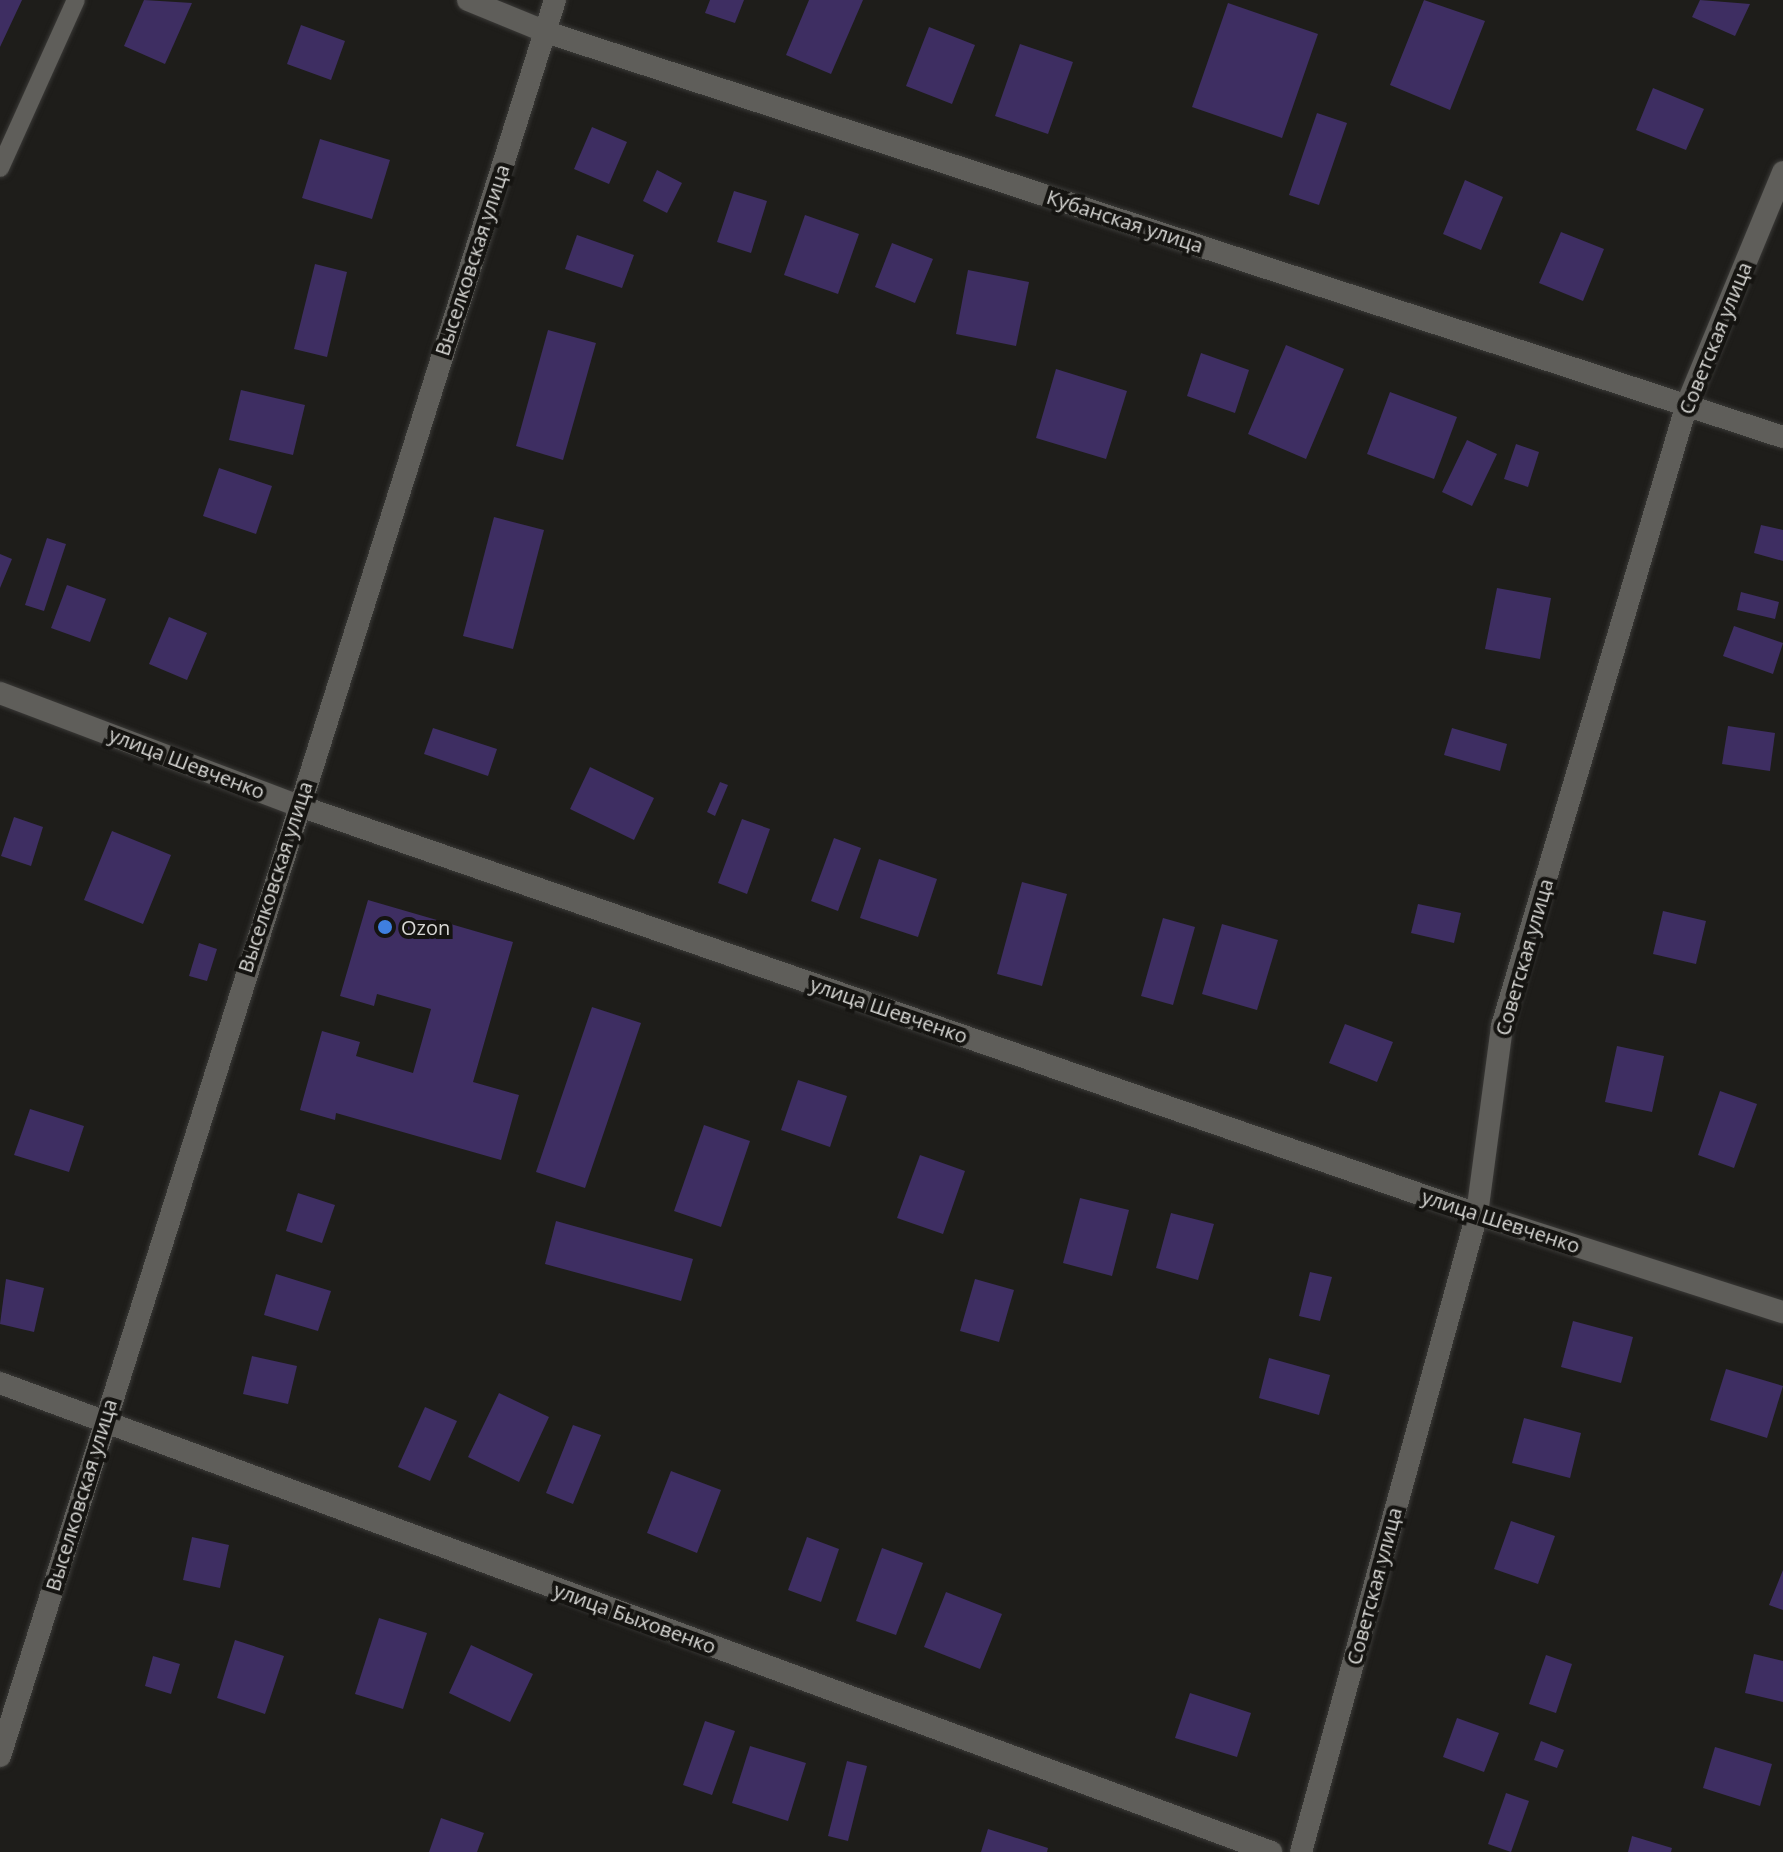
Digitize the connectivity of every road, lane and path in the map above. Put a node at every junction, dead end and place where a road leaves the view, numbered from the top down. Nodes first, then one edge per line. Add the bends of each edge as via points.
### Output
1 (76, 0) edge
2 (468, 0) edge
3 (555, 0) edge
4 (546, 32) junction
5 (0, 168) edge
6 (1783, 172) edge
7 (1687, 404) junction
8 (1783, 437) edge
9 (0, 693) edge
10 (297, 805) junction
11 (1477, 1214) junction
12 (1783, 1312) edge
13 (0, 1383) edge
14 (103, 1422) junction
15 (0, 1756) edge
16 (1271, 1852) edge
17 (1301, 1852) edge

1 - 5 lane
2 - 4 street, Кубанская улица
3 - 4 street, Выселковская улица
4 - 7 street, Кубанская улица
4 - 10 street, Выселковская улица
6 - 7 street, Советская улица
7 - 8 street, Кубанская улица
7 - 11 street, Советская улица via 1502,1026
9 - 10 street, улица Шевченко
10 - 11 street, улица Шевченко
10 - 14 street, Выселковская улица
11 - 12 street, улица Шевченко
11 - 17 street, Советская улица
13 - 14 street, улица Быховенко
14 - 15 street, Выселковская улица
14 - 16 street, улица Быховенко

